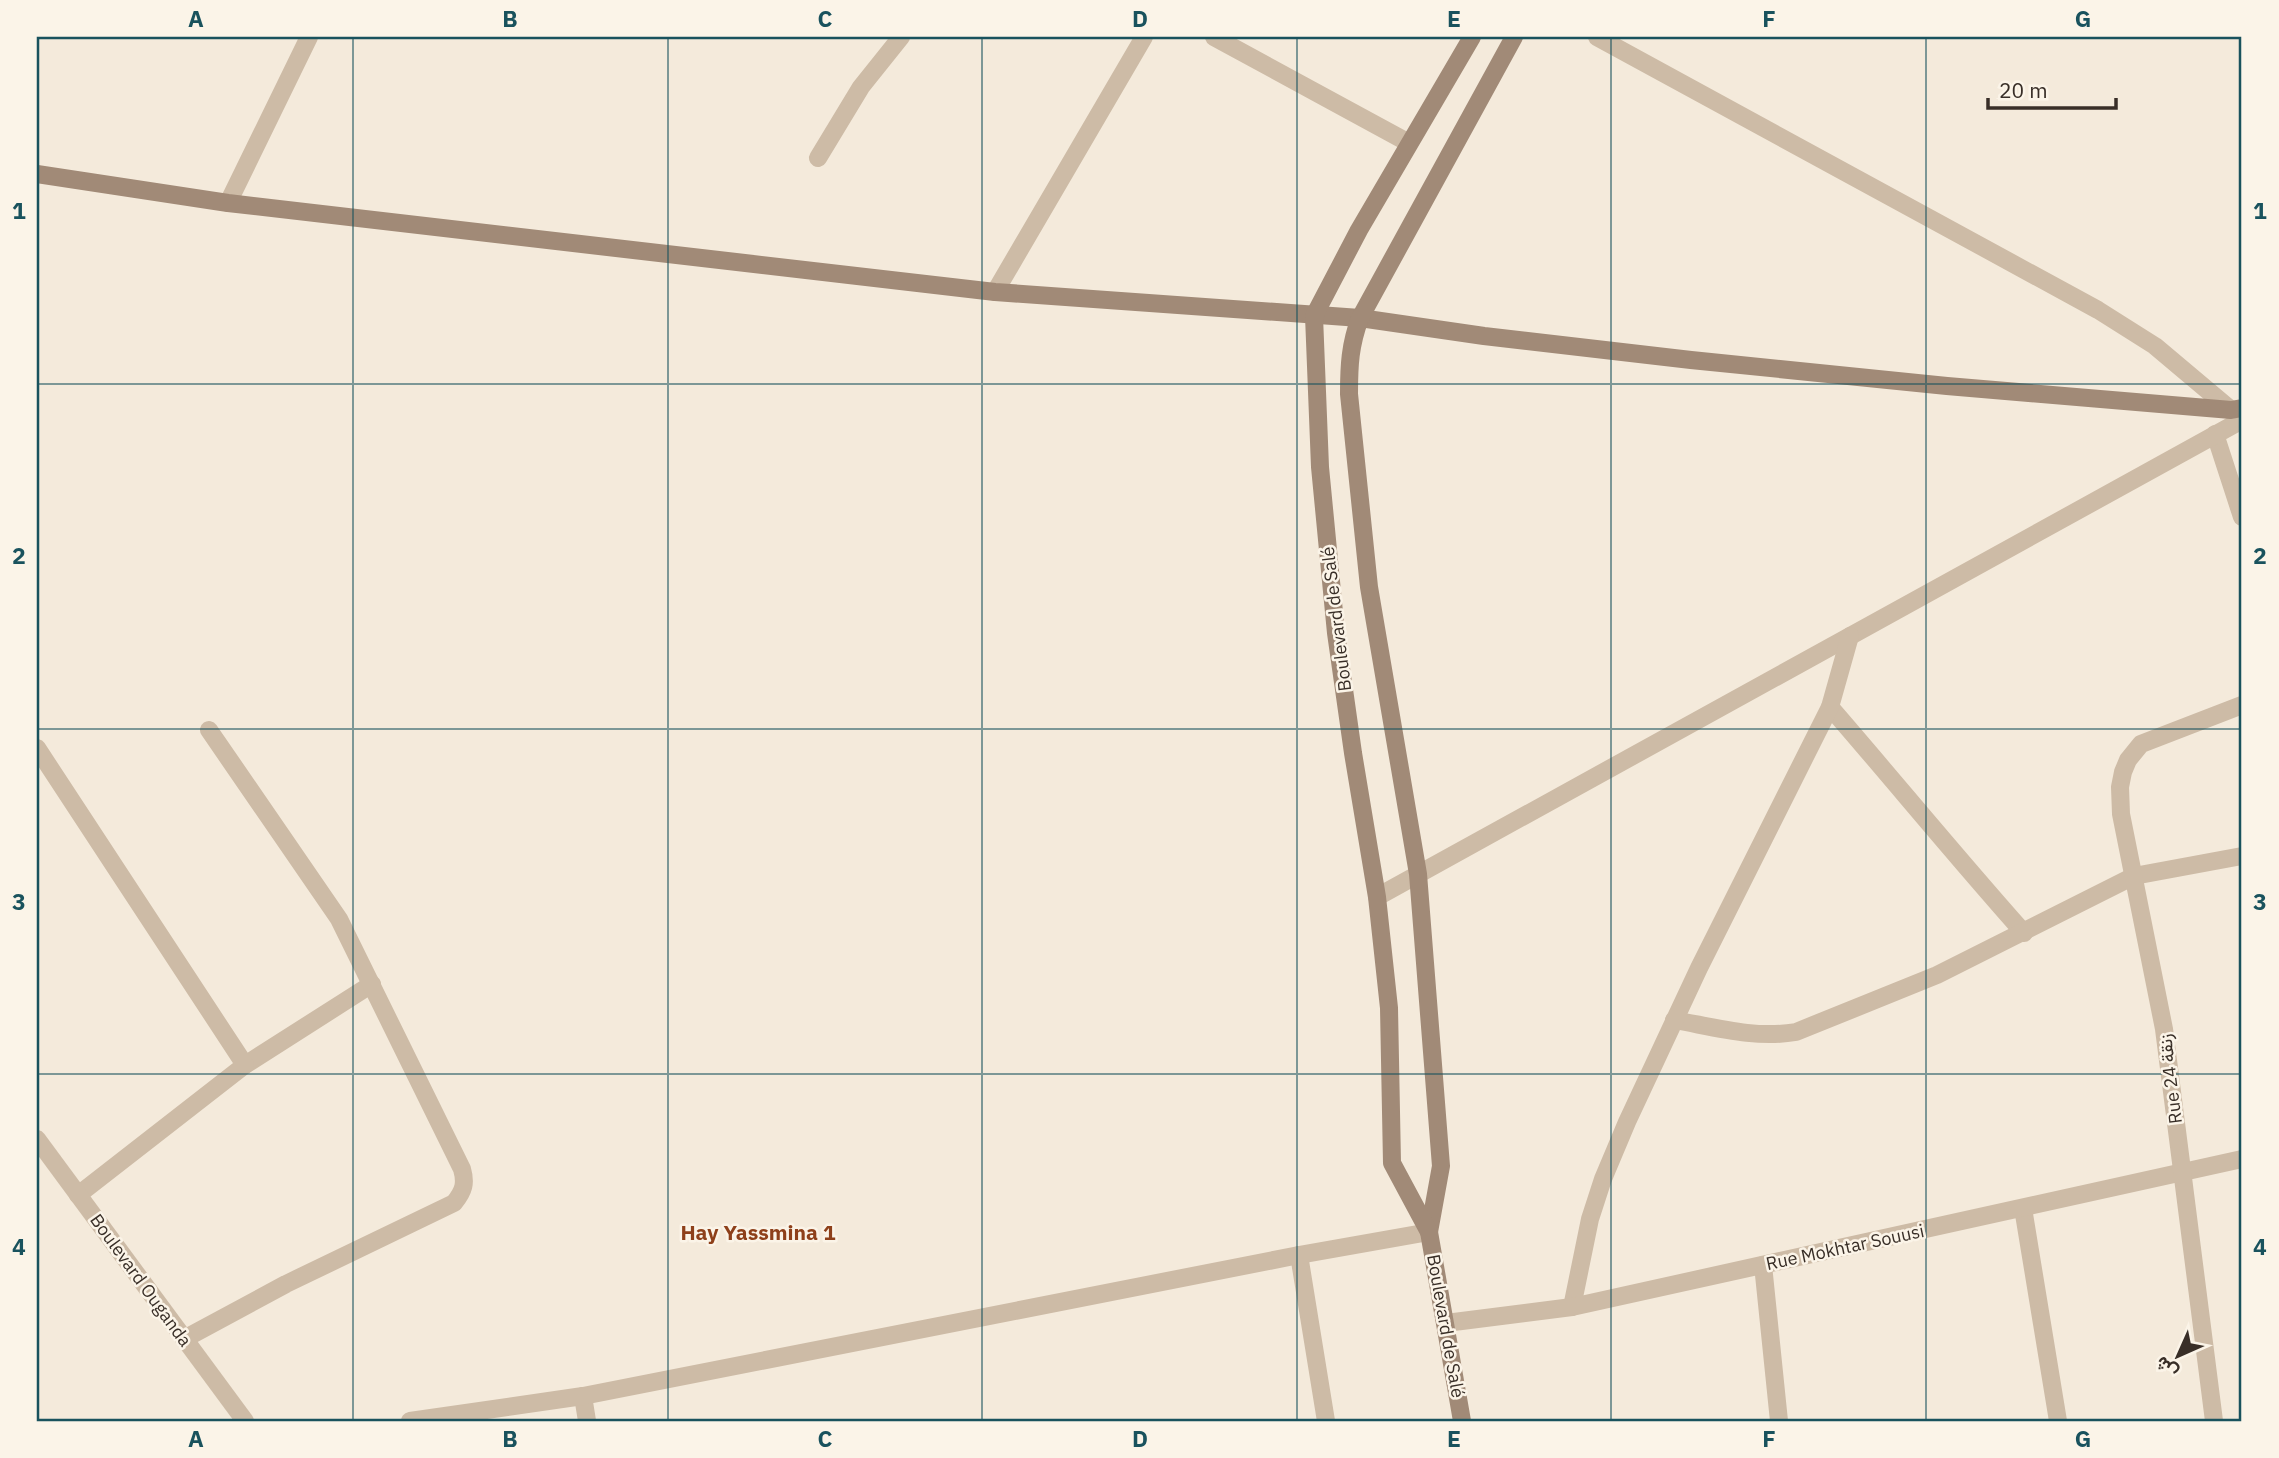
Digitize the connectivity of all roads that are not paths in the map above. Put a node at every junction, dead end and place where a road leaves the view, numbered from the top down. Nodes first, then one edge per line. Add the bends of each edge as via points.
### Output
1 (309, 37) edge
2 (901, 37) edge
3 (1144, 37) edge
4 (1214, 37) edge
5 (1472, 37) edge
6 (1514, 37) edge
7 (1597, 37) edge
8 (1409, 143) junction
9 (818, 158) dead end
10 (37, 174) edge
11 (228, 203) junction
12 (995, 292) junction
13 (1314, 316) junction
14 (1360, 318) junction
15 (2238, 412) edge
16 (2215, 434) junction
17 (2242, 517) edge
18 (1850, 636) junction
19 (2242, 705) edge
20 (1830, 707) junction
21 (209, 730) dead end
22 (37, 748) edge
23 (2242, 856) edge
24 (1418, 874) junction
25 (2134, 876) junction
26 (1377, 897) junction
27 (2024, 933) junction
28 (372, 984) junction
29 (1674, 1020) junction
30 (245, 1065) junction
31 (37, 1139) edge
32 (2242, 1159) edge
33 (2181, 1173) junction
34 (78, 1195) junction
35 (2023, 1208) junction
36 (1429, 1232) junction
37 (1298, 1255) junction
38 (1763, 1265) junction
39 (1572, 1307) junction
40 (1446, 1323) junction
41 (184, 1339) junction
42 (583, 1396) junction
43 (245, 1421) edge
44 (410, 1421) edge
45 (587, 1421) edge
46 (1326, 1421) edge
47 (1462, 1421) edge
48 (1779, 1421) edge
49 (2058, 1421) edge
50 (2214, 1421) edge

1 - 11 street
2 - 9 street via 861,87
3 - 12 street
4 - 8 street
5 - 8 street
6 - 14 street, Boulevard de Salé
7 - 15 street via 2098,310 2155,346
8 - 13 street
10 - 11 street
11 - 12 street
12 - 13 street
13 - 14 street
13 - 26 street, Boulevard de Salé via 1320,467 1336,633
14 - 15 street via 1691,360
14 - 24 street, Boulevard de Salé via 1351,342 1349,394 1368,587
15 - 16 street
16 - 17 street
16 - 18 street
18 - 20 street
18 - 24 street
19 - 25 street, Rue 24 زنقة via 2141,744 2128,760 2120,787 2121,814
20 - 27 street
20 - 29 street
21 - 28 street via 339,919
22 - 30 street
23 - 25 street
24 - 26 street
24 - 36 street, Boulevard de Salé via 1441,1166
25 - 27 street
25 - 33 street, Rue 24 زنقة via 2164,1029
26 - 36 street, Boulevard de Salé via 1389,1008 1392,1164
27 - 29 street via 1937,975 1796,1032 1751,1034
28 - 30 street
28 - 41 street via 462,1169 463,1193 454,1203
29 - 39 street via 1603,1179
30 - 34 street
31 - 34 street, Boulevard Ouganda
32 - 33 street, Rue Mokhtar Souusi
33 - 35 street, Rue Mokhtar Souusi
33 - 50 street, Rue 24 زنقة
34 - 41 street, Boulevard Ouganda
35 - 38 street, Rue Mokhtar Souusi
35 - 49 street
36 - 37 street
36 - 40 street, Boulevard de Salé
37 - 42 street
37 - 46 street
38 - 39 street, Rue Mokhtar Souusi
38 - 48 street
39 - 40 street, Rue Mokhtar Souusi
40 - 47 street, Boulevard de Salé
41 - 43 street, Boulevard Ouganda
42 - 44 street
42 - 45 street

